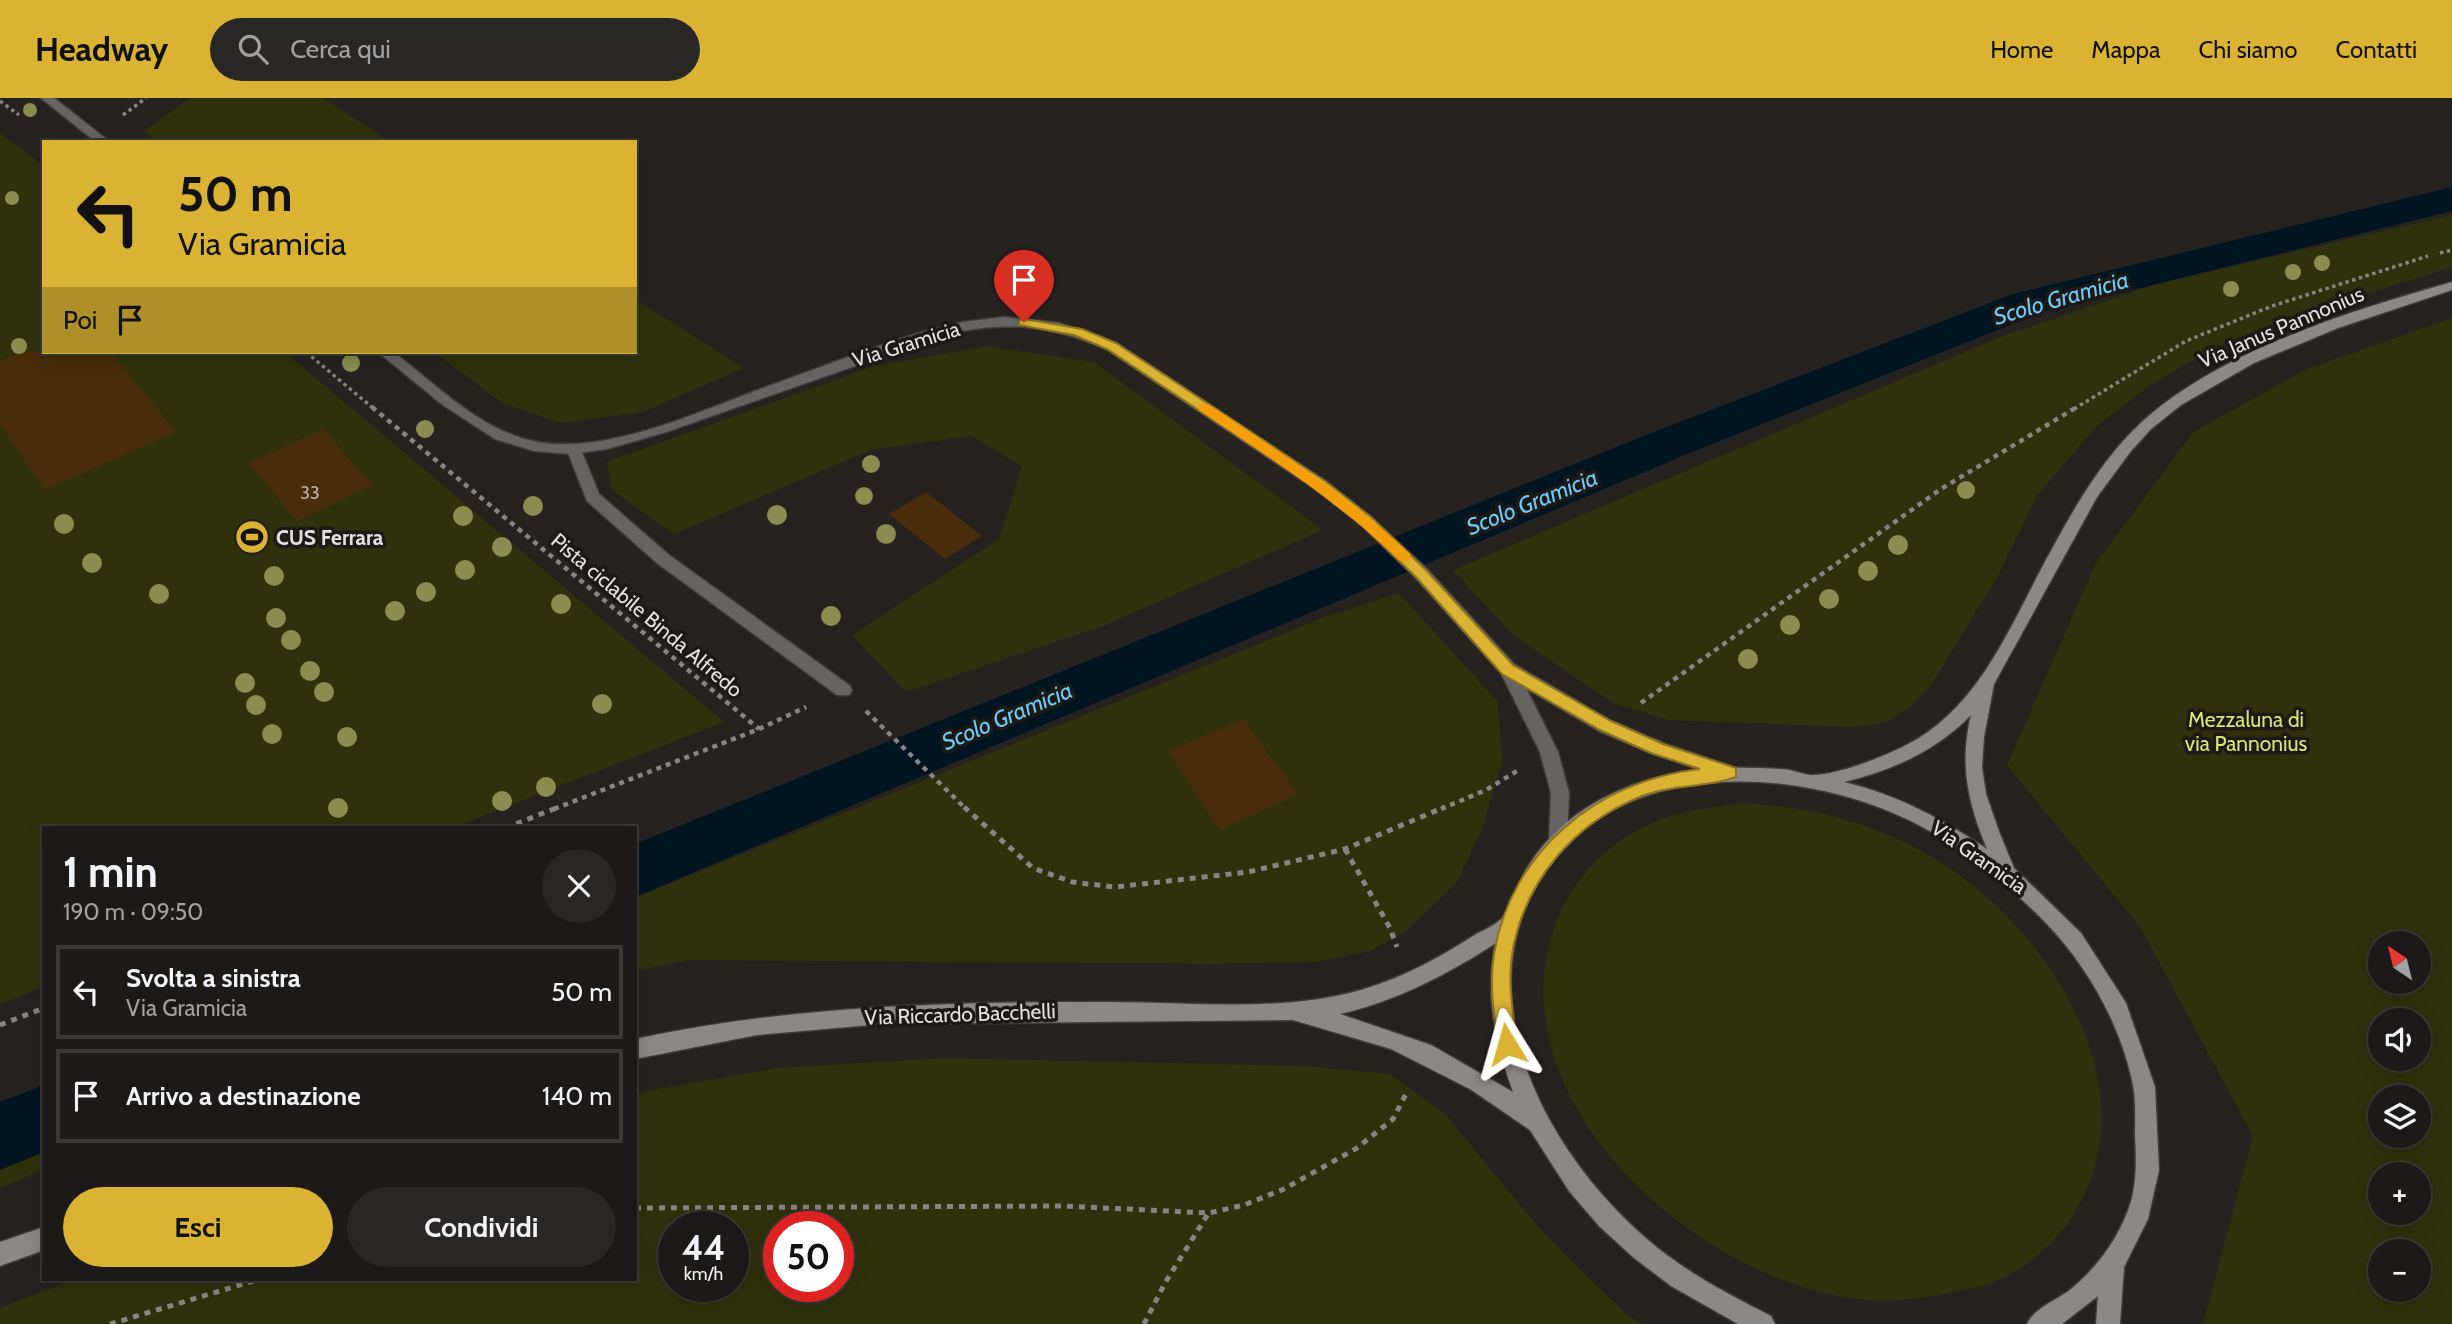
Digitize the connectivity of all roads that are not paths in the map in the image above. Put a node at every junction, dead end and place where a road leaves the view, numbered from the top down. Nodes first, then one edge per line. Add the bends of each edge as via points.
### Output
1 (47, 98) edge
2 (101, 140) edge
3 (2452, 285) edge
4 (388, 354) edge
5 (574, 450) junction
6 (1508, 669) junction
7 (1988, 683) junction
8 (843, 690) dead end
9 (1730, 773) junction
10 (1813, 780) junction
11 (1558, 841) junction
12 (2006, 872) junction
13 (1509, 924) junction
14 (1287, 1010) junction
15 (637, 1049) edge
16 (1536, 1123) junction
17 (42, 1239) edge
18 (0, 1254) edge
19 (2112, 1265) junction
20 (1763, 1324) edge
21 (2039, 1324) edge
22 (2108, 1324) edge

1 - 2 street
3 - 7 main road, Via Janus Pannonius via 2242,364 2189,392 2159,415 2126,447 2085,503
4 - 5 street, Via Gramicia via 488,429 535,447
5 - 6 street, Via Gramicia via 679,423 933,332 1005,321 1042,323 1111,346 1320,485 1421,573
5 - 8 street via 592,497 602,506 663,559
6 - 9 street, Via Gramicia via 1605,726
6 - 11 street, Via Gramicia via 1549,752 1560,793
7 - 10 main road, Via Janus Pannonius via 1953,722 1925,742 1856,774
7 - 12 main road, Via Janus Pannonius via 1976,728 1973,768 1982,812
9 - 10 main road, Via Gramicia
9 - 11 main road, Via Gramicia via 1674,779 1636,791 1590,814
10 - 12 main road, Via Gramicia via 1883,800 1934,824
11 - 13 main road, Via Gramicia via 1537,867
12 - 19 main road, Via Gramicia via 2056,920 2095,968 2135,1047 2146,1087 2151,1138 2145,1196 2132,1233
13 - 14 main road, Via Riccardo Bacchelli via 1452,963 1409,982 1356,1001
13 - 16 main road, Via Gramicia via 1501,994 1506,1031 1522,1093
14 - 15 main road, Via Riccardo Bacchelli via 968,1012 852,1018 753,1026
14 - 16 main road, Via Riccardo Bacchelli via 1366,1028 1415,1047 1489,1087
16 - 20 main road, Via Gramicia via 1603,1217 1650,1259 1716,1303
17 - 18 main road
19 - 21 main road, Via Gramicia via 2071,1307
19 - 22 main road, Via Gramicia

